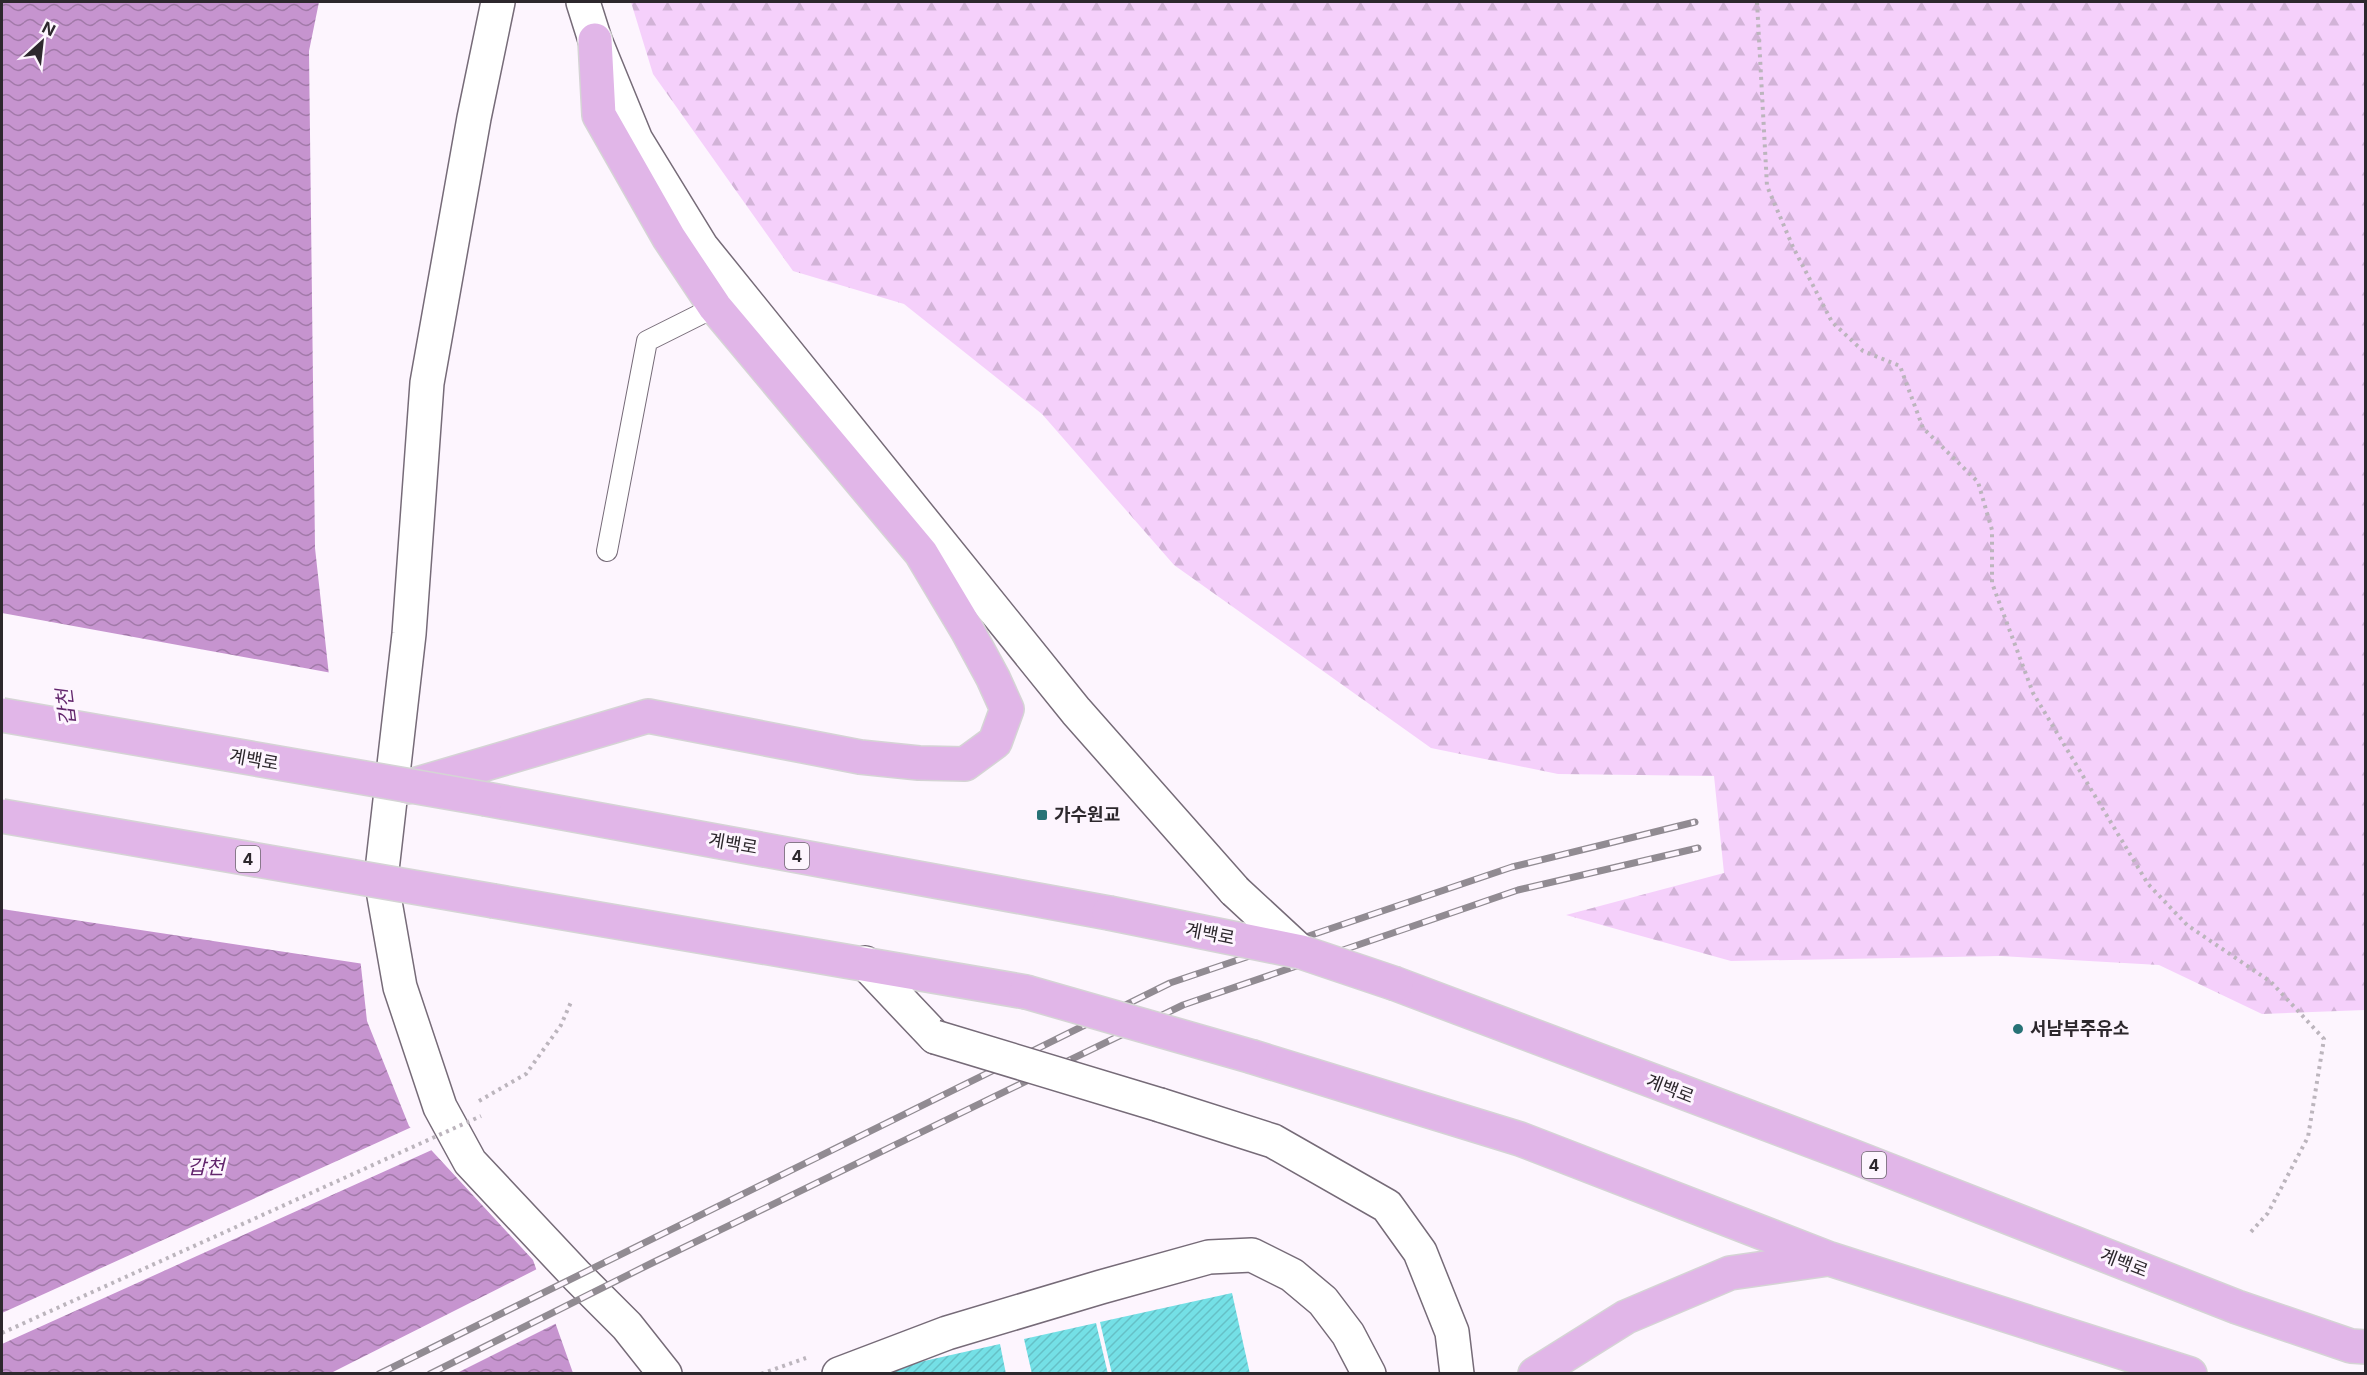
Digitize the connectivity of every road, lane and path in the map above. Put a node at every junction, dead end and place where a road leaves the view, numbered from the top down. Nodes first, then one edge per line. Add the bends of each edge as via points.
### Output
1 (498, 2) edge
2 (583, 2) edge
3 (1757, 2) edge
4 (595, 40) junction
5 (715, 307) junction
6 (607, 551) dead end
7 (2, 715) edge
8 (407, 787) junction
9 (2, 816) edge
10 (1301, 952) junction
11 (865, 963) junction
12 (571, 1002) dead end
13 (476, 1102) dead end
14 (481, 1116) dead end
15 (2249, 1234) dead end
16 (1830, 1259) junction
17 (2, 1333) edge
18 (2366, 1347) edge
19 (665, 1374) edge
20 (839, 1374) edge
21 (1370, 1374) edge
22 (1457, 1374) edge
23 (1535, 1374) edge
24 (2190, 1374) edge

1 - 19 street via 427,384 409,634 381,879 400,987 440,1107 470,1162 627,1326
2 - 4 street
3 - 15 path via 1767,186 1832,322 1863,351 1900,366 1923,428 1978,482 1992,530 1992,583 2033,693 2148,884 2187,925 2271,982 2324,1039 2308,1137 2268,1212
4 - 5 main road via 599,115 669,238
4 - 10 street, bridge via 636,140 701,246 1076,711 1235,891
5 - 6 lane via 647,341
5 - 8 main road via 921,554 972,639 1007,709 996,742 965,764 919,763 860,757 648,716
7 - 8 main road, 계백로 / 4, bridge
8 - 10 main road, 계백로 / 4, bridge via 1109,913
9 - 11 main road, 4, bridge
10 - 18 main road, 계백로 / 4, bridge via 1852,1156 2237,1307 2351,1346
11 - 16 main road, 4, bridge via 1026,992 1253,1057 1520,1139
11 - 22 street, bridge via 935,1037 1273,1141 1387,1206 1420,1252 1452,1332
12 - 13 path via 561,1025 526,1074
14 - 17 path, bridge
16 - 23 main road via 1730,1273 1626,1317
16 - 24 main road, 4
20 - 21 street via 947,1333 1101,1287 1209,1257 1252,1256 1292,1275 1323,1301 1348,1334

